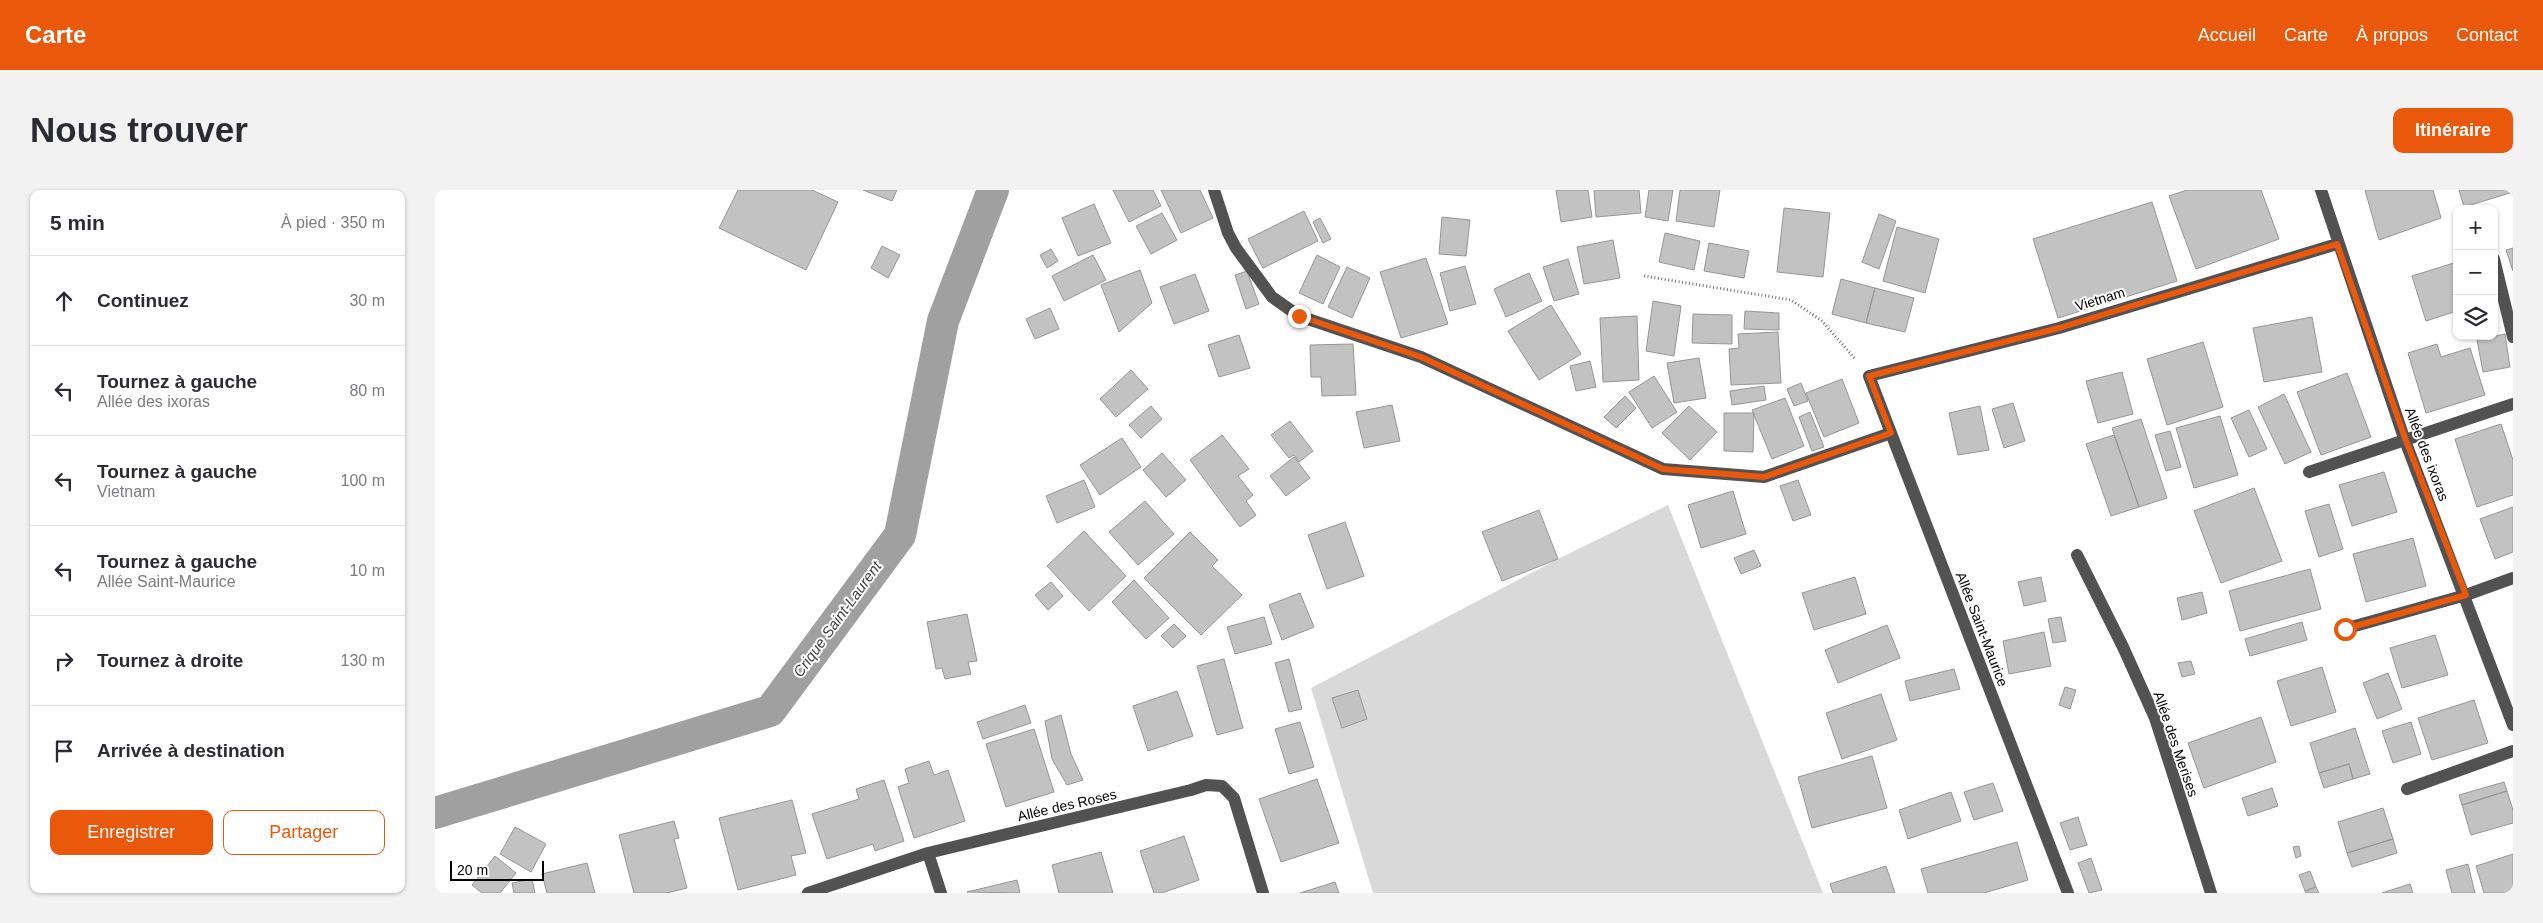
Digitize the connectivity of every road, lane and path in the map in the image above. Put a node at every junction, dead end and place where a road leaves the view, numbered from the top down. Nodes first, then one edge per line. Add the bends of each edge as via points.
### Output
1 (1214, 190) edge
2 (2321, 190) edge
3 (2337, 244) junction
4 (2498, 275) edge
5 (1644, 276) dead end
6 (2513, 337) edge
7 (1869, 376) junction
8 (2513, 404) edge
9 (1891, 433) junction
10 (2405, 438) junction
11 (2309, 472) dead end
12 (2077, 555) dead end
13 (2513, 578) edge
14 (2466, 595) junction
15 (2345, 629) dead end
16 (2513, 726) edge
17 (2513, 751) edge
18 (2407, 789) dead end
19 (928, 853) junction
20 (808, 893) edge
21 (941, 893) edge
22 (1263, 893) edge
23 (2067, 893) edge
24 (2211, 893) edge

1 - 9 street via 1236,248 1272,297 1299,316 1421,357 1663,469 1764,477
2 - 3 street, Allée des ixoras
3 - 7 street, Vietnam via 2059,328
3 - 10 street, Allée des ixoras
4 - 6 street
5 - 7 path via 1791,300 1822,322
7 - 9 street, Allée Saint-Maurice
8 - 10 street
9 - 23 street, Allée Saint-Maurice
10 - 11 street
10 - 14 street, Allée des ixoras
12 - 24 street, Allée des Merises via 2155,718
13 - 14 street
14 - 15 street
14 - 16 street, Allée des ixoras
17 - 18 street
19 - 20 street, Allée des Roses
19 - 21 street
19 - 22 street, Allée des Roses via 1207,785 1222,786 1234,798

